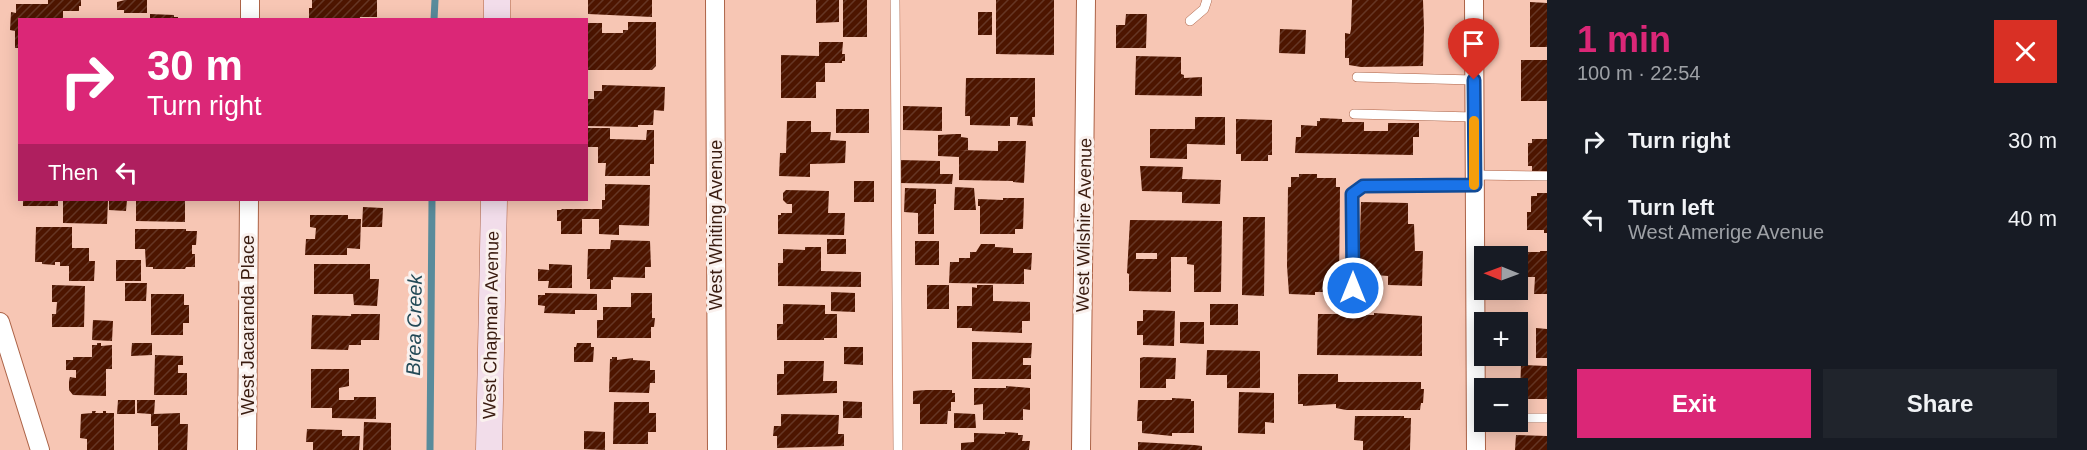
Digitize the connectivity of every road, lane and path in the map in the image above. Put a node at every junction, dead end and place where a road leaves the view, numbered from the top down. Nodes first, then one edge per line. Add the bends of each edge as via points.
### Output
1 (250, 0) edge
2 (497, 0) edge
3 (716, 0) edge
4 (895, 0) edge
5 (1086, 0) edge
6 (1207, 0) edge
7 (1474, 0) edge
8 (250, 18) edge
9 (497, 18) edge
10 (1190, 21) dead end
11 (1357, 76) dead end
12 (1474, 80) junction
13 (1354, 114) dead end
14 (1474, 117) junction
15 (1547, 176) edge
16 (1474, 180) junction
17 (249, 201) edge
18 (494, 201) edge
19 (1353, 288) dead end
20 (0, 322) edge
21 (1479, 378) edge
22 (1528, 418) edge
23 (1547, 418) edge
24 (1478, 432) edge
25 (40, 450) edge
26 (247, 450) edge
27 (489, 450) edge
28 (717, 450) edge
29 (898, 450) edge
30 (1081, 450) edge
31 (1476, 450) edge

1 - 8 street
2 - 9 main road
3 - 28 street, West Whiting Avenue
4 - 29 lane
5 - 30 street, West Wilshire Avenue
6 - 10 lane via 1204,9
7 - 12 street
11 - 12 lane
12 - 14 street
13 - 14 lane
14 - 16 street
15 - 16 lane
16 - 19 lane via 1363,186 1352,194
16 - 21 street
17 - 26 street, West Jacaranda Place
18 - 27 main road, West Chapman Avenue
20 - 25 street
22 - 23 lane
24 - 31 street

